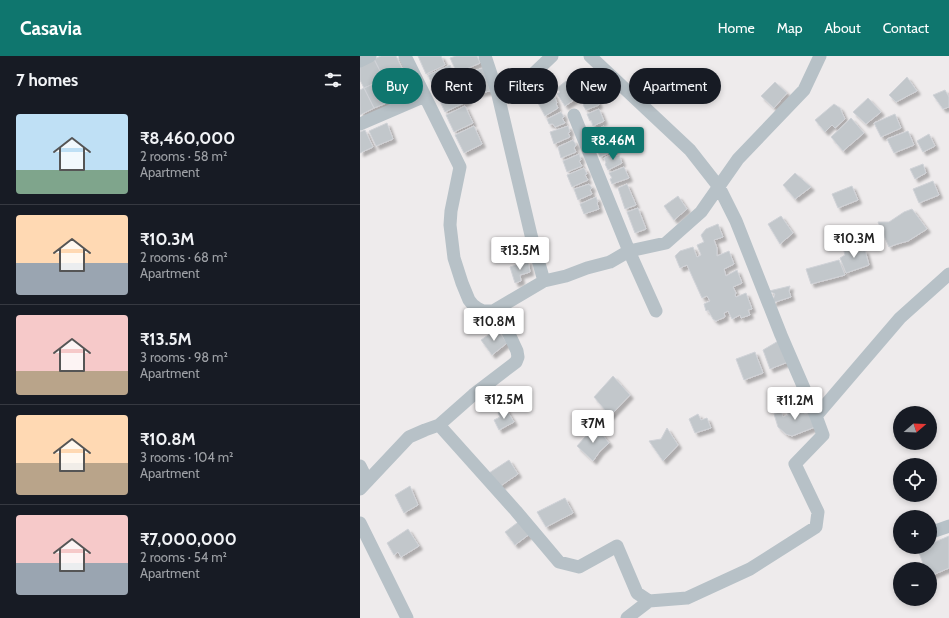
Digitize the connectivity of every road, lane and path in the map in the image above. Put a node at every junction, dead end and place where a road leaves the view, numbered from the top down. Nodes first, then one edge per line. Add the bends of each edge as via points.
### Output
1 (370, 56) edge
2 (405, 56) edge
3 (485, 56) edge
4 (552, 56) edge
5 (590, 56) edge
6 (820, 56) edge
7 (360, 61) edge
8 (539, 68) edge
9 (494, 83) edge
10 (425, 96) junction
11 (500, 104) edge
12 (574, 115) dead end
13 (360, 124) edge
14 (719, 187) junction
15 (629, 251) junction
16 (949, 274) edge
17 (544, 281) junction
18 (493, 311) junction
19 (656, 311) dead end
20 (816, 416) junction
21 (439, 425) junction
22 (360, 466) edge
23 (364, 484) edge
24 (360, 523) edge
25 (949, 526) edge
26 (937, 530) edge
27 (649, 601) junction
28 (407, 618) edge
29 (627, 618) edge

1 - 7 street
2 - 10 street
3 - 9 street
4 - 8 street
5 - 14 street via 690,150
6 - 14 street via 804,90 738,159
10 - 13 street
10 - 18 street via 460,167 450,225 454,258 469,300 483,311
11 - 17 street
12 - 15 street
14 - 15 street via 701,212 666,243
14 - 20 street via 736,221
15 - 17 street via 610,262
15 - 19 street
16 - 20 street via 900,318
17 - 18 street
18 - 21 street via 503,321 517,351 516,362
20 - 27 street via 824,435 795,464 818,512 816,527 750,569 687,598
21 - 23 street via 409,438
21 - 27 street via 559,562 579,566 617,546 637,593
22 - 23 street
24 - 28 street
25 - 26 street
27 - 29 street

